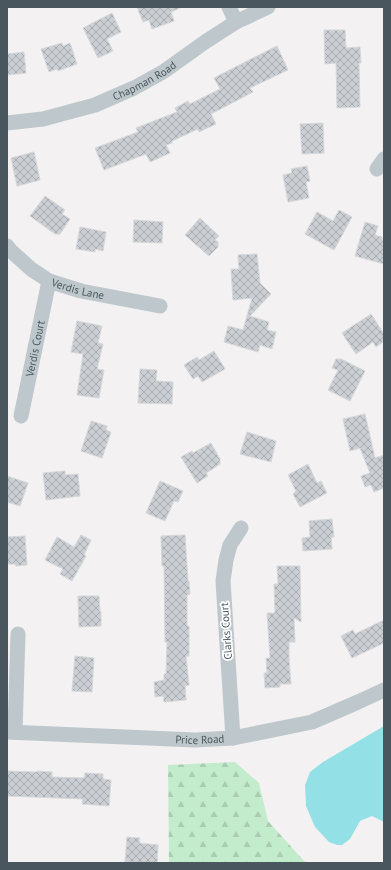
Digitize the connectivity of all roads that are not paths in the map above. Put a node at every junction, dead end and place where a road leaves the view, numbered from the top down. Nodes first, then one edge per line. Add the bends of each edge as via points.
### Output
1 (229, 7) edge
2 (268, 7) edge
3 (236, 22) junction
4 (7, 123) edge
5 (7, 246) edge
6 (49, 281) junction
7 (160, 306) dead end
8 (21, 416) dead end
9 (241, 528) dead end
10 (18, 634) dead end
11 (384, 690) edge
12 (11, 732) edge
13 (233, 738) junction

1 - 3 street
2 - 3 street, Chapman Road
3 - 4 street, Chapman Road via 163,72 134,88 95,105 44,119
5 - 6 street, Verdis Lane via 31,269
6 - 7 street, Verdis Lane via 81,291
6 - 8 street, Verdis Court
9 - 13 street, Clarks Court via 230,545 223,581
10 - 12 street
11 - 13 street, Price Road via 312,722
12 - 13 street, Price Road via 195,740

